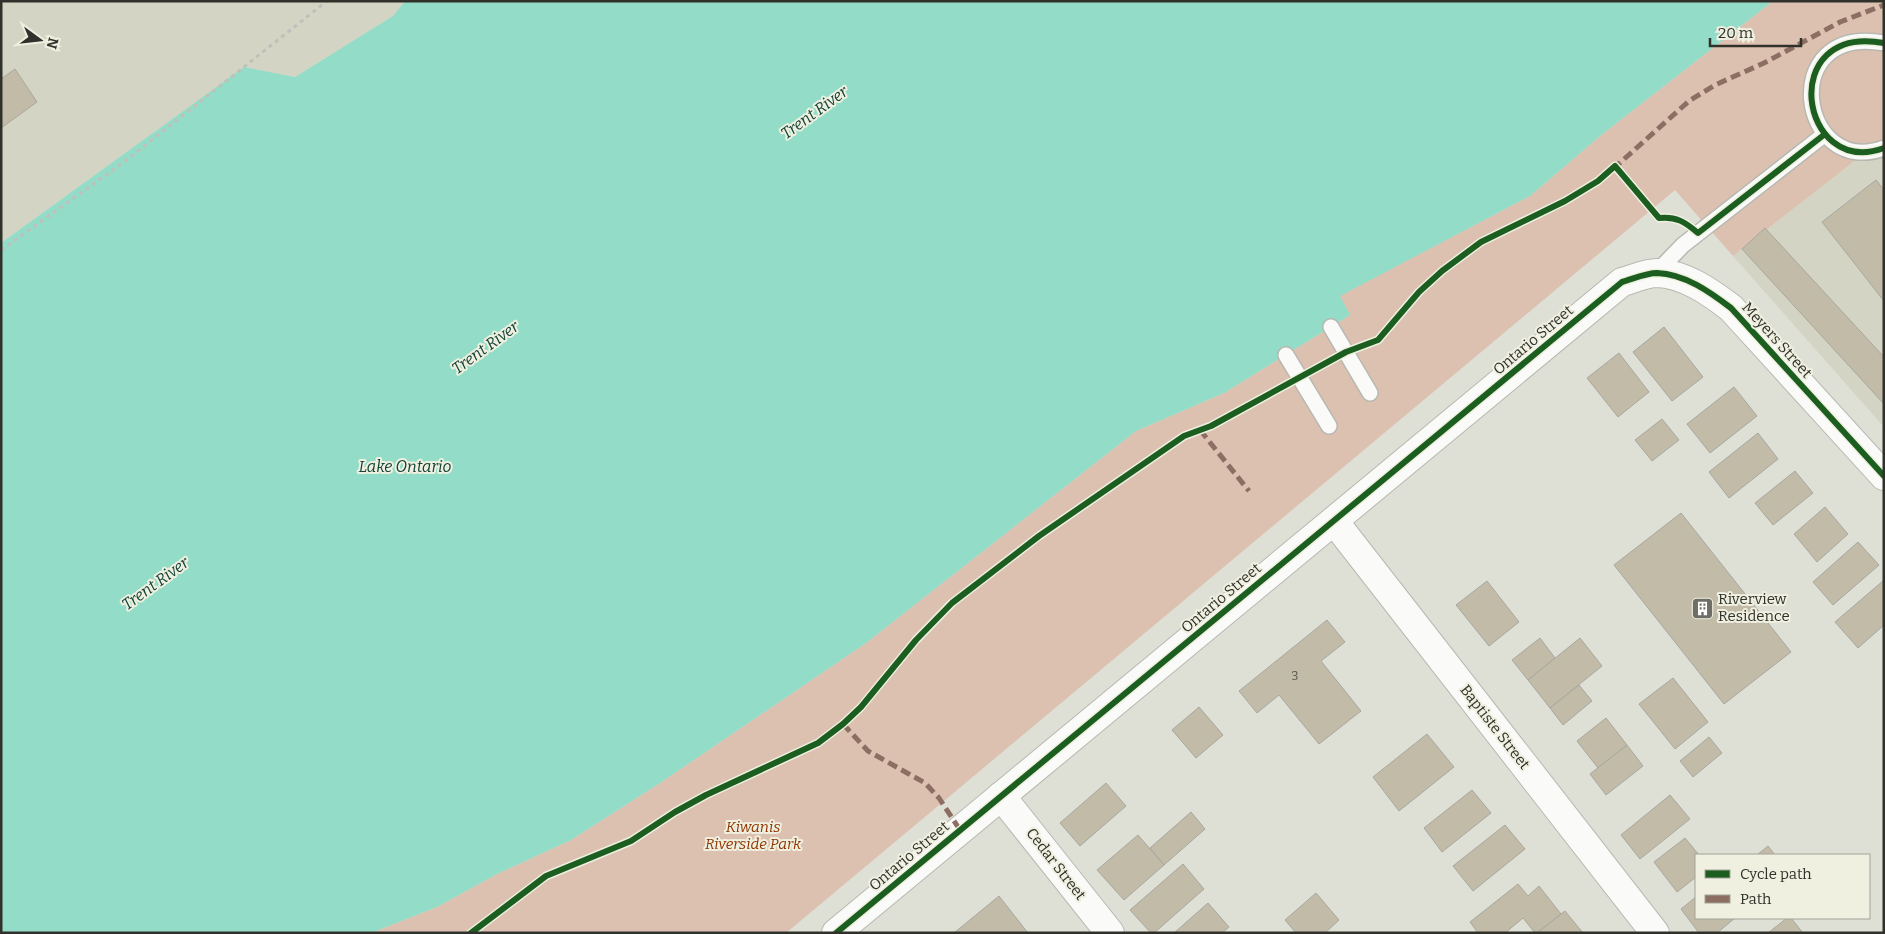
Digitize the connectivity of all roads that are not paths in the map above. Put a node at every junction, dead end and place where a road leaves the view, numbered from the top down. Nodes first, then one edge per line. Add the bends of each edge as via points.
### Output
1 (1884, 43) edge
2 (1825, 134) junction
3 (1884, 148) edge
4 (1656, 273) junction
5 (1622, 282) joint
6 (1331, 327) dead end
7 (1286, 355) dead end
8 (1370, 393) dead end
9 (1328, 426) dead end
10 (1884, 476) edge
11 (1334, 521) junction
12 (1001, 796) junction
13 (836, 933) edge
14 (1110, 933) edge
15 (1656, 933) edge

1 - 2 lane via 1866,39 1848,42 1831,51 1818,65 1811,82 1810,101 1814,119
2 - 3 lane via 1840,146 1857,151
2 - 4 lane via 1683,245
4 - 5 street, Meyers Street
4 - 10 street, Meyers Street via 1682,278 1731,308
5 - 11 street, Ontario Street
6 - 8 lane
7 - 9 lane
11 - 12 street, Ontario Street
11 - 15 street, Baptiste Street
12 - 13 street, Ontario Street
12 - 14 street, Cedar Street

